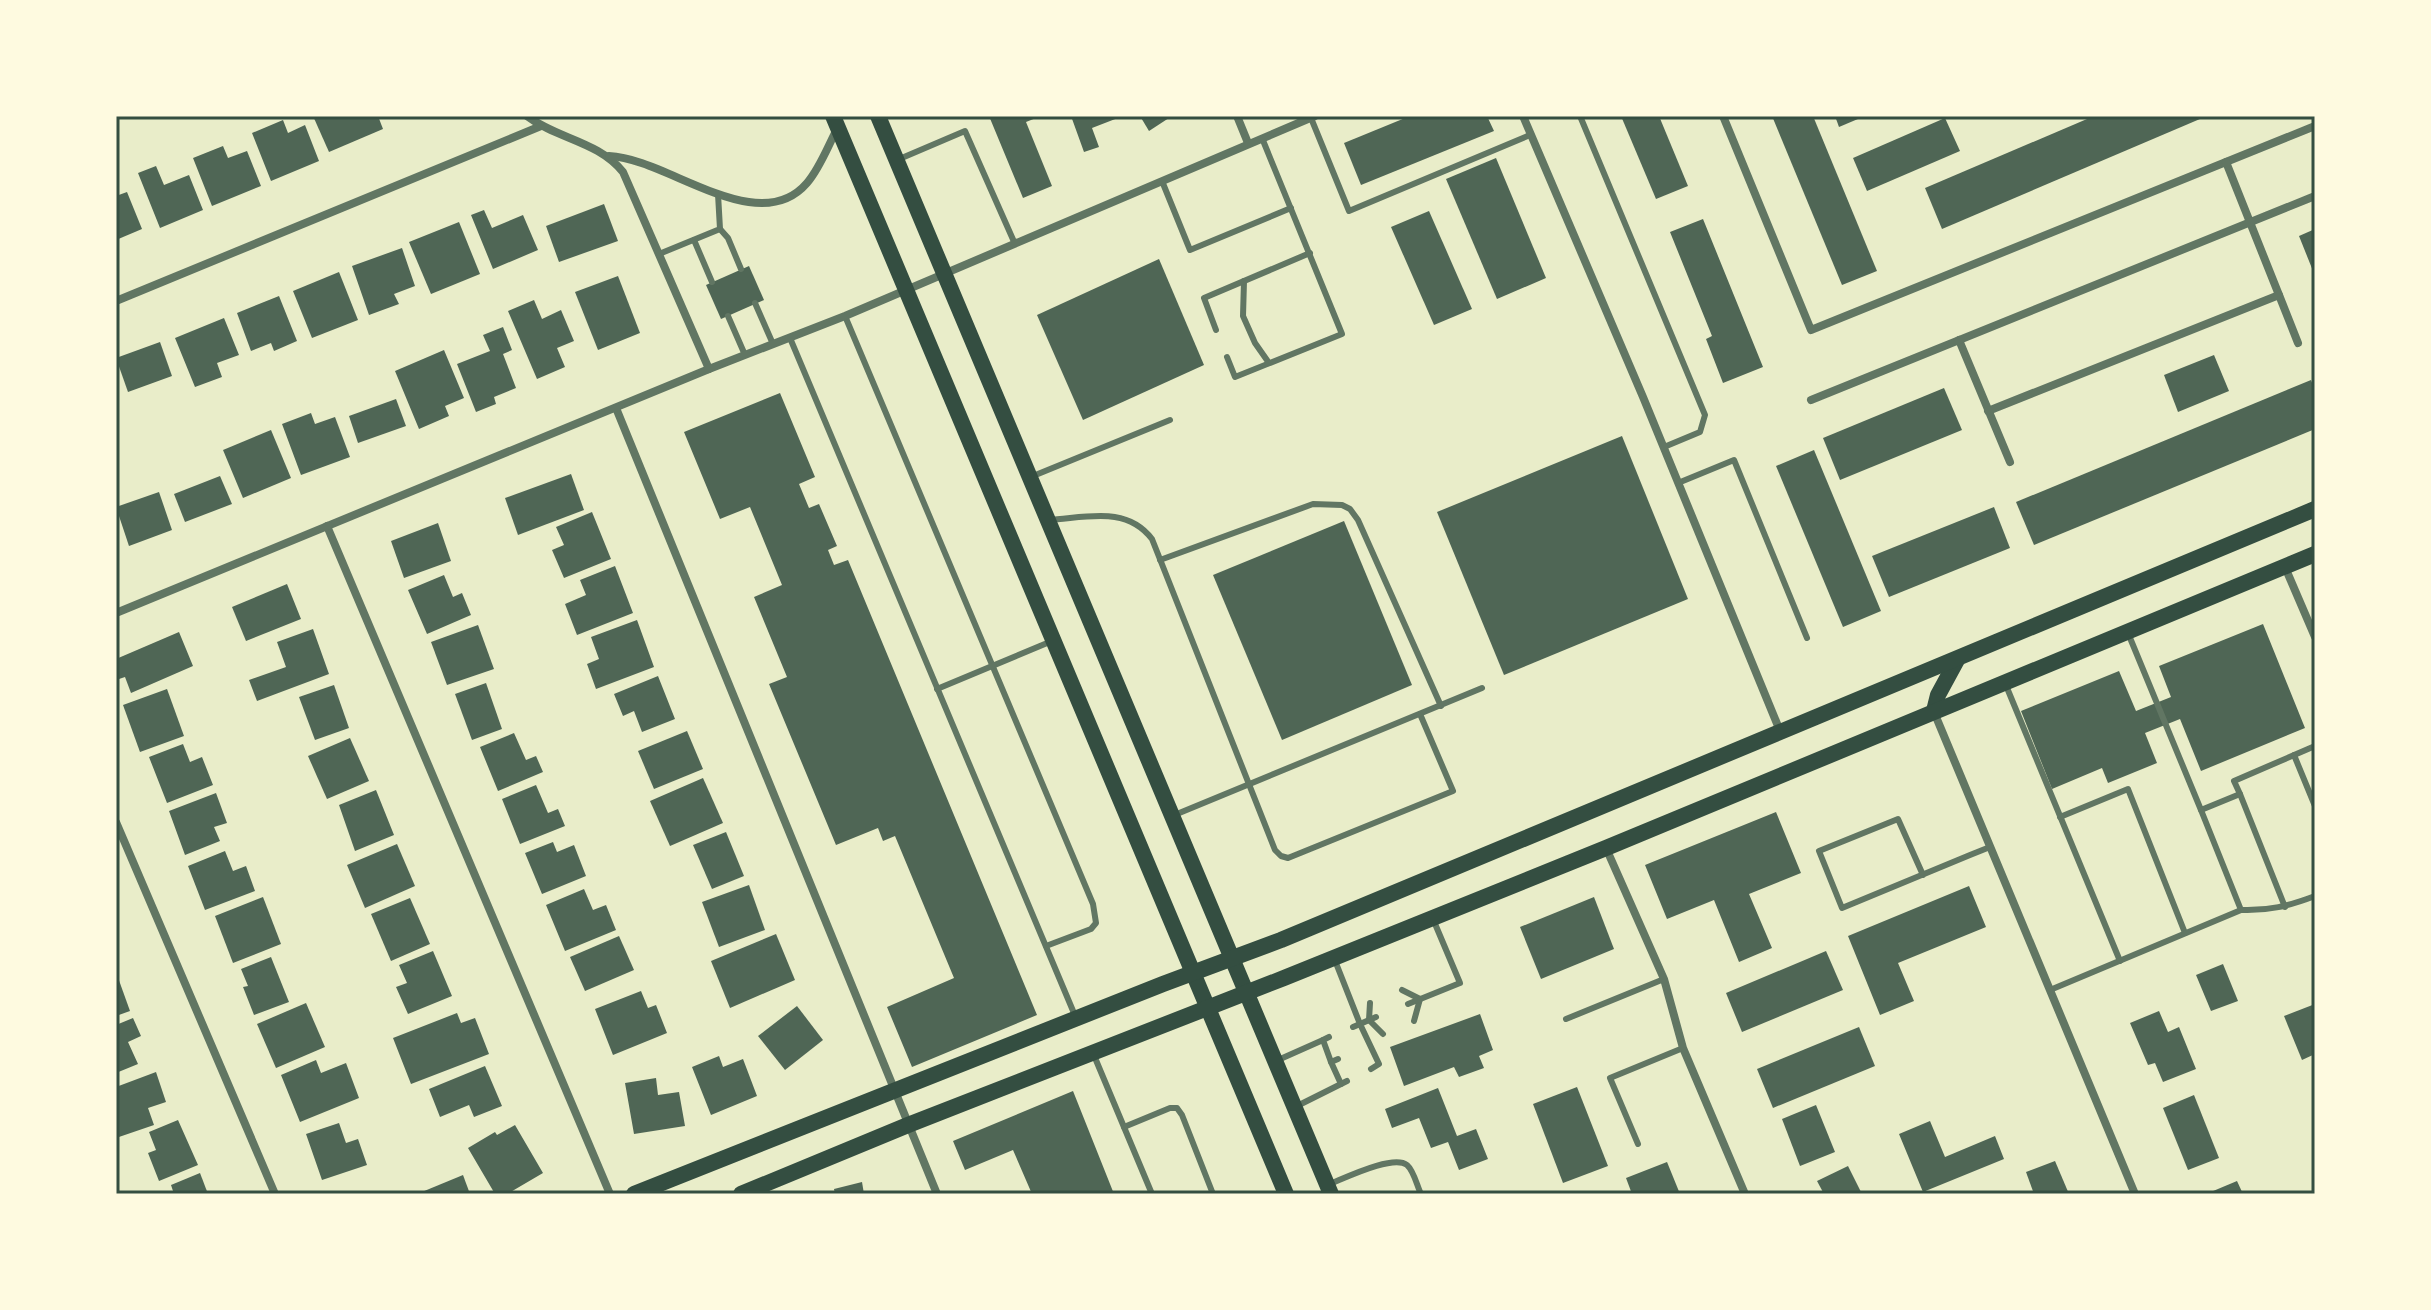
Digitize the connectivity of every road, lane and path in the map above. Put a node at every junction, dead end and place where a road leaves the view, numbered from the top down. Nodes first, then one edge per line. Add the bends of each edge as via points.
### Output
1 (527, 116) edge
2 (878, 116) edge
3 (1237, 116) edge
4 (1523, 116) edge
5 (1580, 116) edge
6 (1723, 116) edge
7 (1313, 117) edge
8 (835, 122) edge
9 (541, 126) junction
10 (2315, 126) edge
11 (1530, 135) junction
12 (1262, 138) junction
13 (1248, 143) junction
14 (608, 156) junction
15 (896, 160) junction
16 (2226, 162) junction
17 (1162, 181) junction
18 (718, 194) junction
19 (2315, 196) edge
20 (1291, 208) junction
21 (2250, 223) junction
22 (720, 229) junction
23 (694, 240) junction
24 (1015, 244) junction
25 (1310, 253) junction
26 (659, 254) junction
27 (741, 269) dead end
28 (944, 274) junction
29 (1244, 281) junction
30 (712, 282) dead end
31 (906, 290) junction
32 (2279, 295) junction
33 (116, 301) edge
34 (755, 303) dead end
35 (728, 316) dead end
36 (845, 316) junction
37 (1216, 330) dead end
38 (790, 338) junction
39 (1959, 340) junction
40 (2298, 343) dead end
41 (773, 344) junction
42 (745, 355) junction
43 (1227, 357) dead end
44 (1269, 363) junction
45 (709, 369) junction
46 (1811, 400) dead end
47 (616, 408) junction
48 (1988, 411) junction
49 (1170, 420) dead end
50 (1664, 447) junction
51 (2010, 462) dead end
52 (1030, 478) junction
53 (1678, 483) junction
54 (2315, 509) edge
55 (1047, 520) junction
56 (327, 526) junction
57 (2315, 554) edge
58 (1160, 560) junction
59 (2285, 567) junction
60 (116, 613) edge
61 (2127, 631) junction
62 (2315, 635) edge
63 (1807, 638) dead end
64 (1054, 641) junction
65 (1957, 660) junction
66 (991, 666) junction
67 (2004, 682) junction
68 (1482, 688) dead end
69 (937, 689) junction
70 (1441, 706) junction
71 (1934, 711) junction
72 (1420, 714) junction
73 (1780, 731) junction
74 (2315, 746) edge
75 (2294, 755) junction
76 (1248, 786) junction
77 (2240, 794) junction
78 (2315, 806) edge
79 (2201, 810) junction
80 (1172, 816) junction
81 (2060, 817) junction
82 (116, 822) edge
83 (1990, 847) junction
84 (1606, 848) junction
85 (1923, 875) junction
86 (2315, 896) edge
87 (2285, 907) junction
88 (2241, 910) junction
89 (1433, 918) junction
90 (2185, 933) junction
91 (1046, 946) junction
92 (1233, 958) junction
93 (1334, 958) junction
94 (2120, 961) junction
95 (1194, 972) junction
96 (1664, 979) junction
97 (1402, 990) dead end
98 (2050, 990) junction
99 (1247, 992) junction
100 (1420, 999) junction
101 (1370, 1003) dead end
102 (1408, 1004) dead end
103 (1208, 1007) junction
104 (1076, 1018) junction
105 (1372, 1018) junction
106 (1566, 1019) dead end
107 (1414, 1021) dead end
108 (1357, 1025) junction
109 (1383, 1034) dead end
110 (1370, 1045) junction
111 (1362, 1048) dead end
112 (1683, 1048) junction
113 (1093, 1053) junction
114 (1276, 1061) junction
115 (1371, 1069) dead end
116 (894, 1092) junction
117 (1295, 1107) junction
118 (908, 1125) junction
119 (1124, 1127) junction
120 (1638, 1144) dead end
121 (1329, 1190) edge
122 (275, 1194) edge
123 (610, 1194) edge
124 (634, 1194) edge
125 (741, 1194) edge
126 (937, 1194) edge
127 (1152, 1194) edge
128 (1213, 1194) edge
129 (1286, 1194) edge
130 (1421, 1194) edge
131 (1745, 1194) edge
132 (2135, 1194) edge

1 - 9 street
2 - 15 main road
3 - 13 street
4 - 11 street
5 - 50 lane via 1705,415 1700,432
6 - 16 street via 1811,330
7 - 11 lane via 1349,211
7 - 12 street
8 - 18 street via 811,177 787,198 751,203
8 - 31 main road
9 - 14 street
9 - 33 street
10 - 16 street
11 - 50 street
12 - 13 street
12 - 20 lane
13 - 17 street
14 - 18 street via 640,161
14 - 26 street via 628,182
15 - 24 lane via 965,131
15 - 28 main road
16 - 21 street
17 - 20 lane via 1190,250
17 - 24 street
18 - 22 lane
19 - 21 street
20 - 25 lane
21 - 32 street
21 - 39 street
22 - 23 lane
22 - 27 lane
23 - 26 lane
23 - 30 lane
24 - 28 street
25 - 29 lane
25 - 44 lane via 1342,334
26 - 45 street
28 - 31 street
28 - 52 main road
29 - 37 lane via 1204,298
29 - 44 lane via 1243,316
31 - 36 street
31 - 64 main road
32 - 40 street
32 - 48 street
34 - 41 lane
35 - 42 lane
36 - 38 street
36 - 66 lane
38 - 41 street
38 - 69 lane
39 - 46 street
39 - 48 street
41 - 42 street
42 - 45 street
43 - 44 lane via 1235,377
45 - 47 street
47 - 56 street
47 - 116 street
48 - 51 street
49 - 52 lane
50 - 53 street
52 - 55 main road
53 - 63 lane via 1734,460
53 - 73 street
54 - 65 main road
55 - 58 lane via 1130,520 1152,539
55 - 80 main road
56 - 60 street
56 - 123 street
57 - 59 main road
58 - 70 lane via 1313,504 1350,509
58 - 76 lane
59 - 61 main road
59 - 62 street
61 - 67 main road
61 - 79 lane
64 - 66 lane
64 - 95 main road
65 - 71 main road
65 - 73 main road
66 - 69 lane
66 - 91 lane via 1093,904 1096,923 1091,929
67 - 71 main road
67 - 81 lane
68 - 70 lane
69 - 91 lane
70 - 72 lane
71 - 83 street
71 - 84 main road
72 - 76 lane
72 - 76 lane via 1453,791 1288,858 1275,850
73 - 92 main road
74 - 75 lane
75 - 77 lane via 2234,781
75 - 78 lane
76 - 80 lane
77 - 79 lane
77 - 87 lane
79 - 88 lane
80 - 92 main road
81 - 90 lane via 2128,789
81 - 94 lane
82 - 122 street
83 - 85 lane
83 - 98 street
84 - 89 main road
84 - 96 street
85 - 85 lane via 1842,908 1819,851 1898,819
86 - 87 lane
87 - 88 lane
88 - 90 lane
89 - 93 main road
89 - 100 lane via 1460,983
90 - 94 lane
91 - 104 lane
92 - 95 main road
92 - 99 main road
93 - 99 main road
93 - 108 lane
94 - 98 lane
95 - 103 main road
95 - 104 main road
96 - 106 lane
96 - 112 street
97 - 100 lane
98 - 132 street
99 - 103 main road
99 - 114 main road
100 - 102 lane
100 - 107 lane
101 - 105 lane
103 - 113 main road
103 - 129 main road
104 - 116 main road
105 - 108 lane
105 - 109 lane
108 - 110 lane
110 - 111 lane
110 - 115 lane via 1379,1064
112 - 120 lane via 1610,1078
112 - 131 street
113 - 118 main road
113 - 119 lane
114 - 117 main road
114 - 117 lane via 1326,1039 1335,1060 1344,1083
116 - 118 street
116 - 124 main road
117 - 121 main road
118 - 125 main road
118 - 126 street
119 - 127 lane
119 - 128 lane via 1177,1108
121 - 130 lane via 1399,1161 1408,1166

